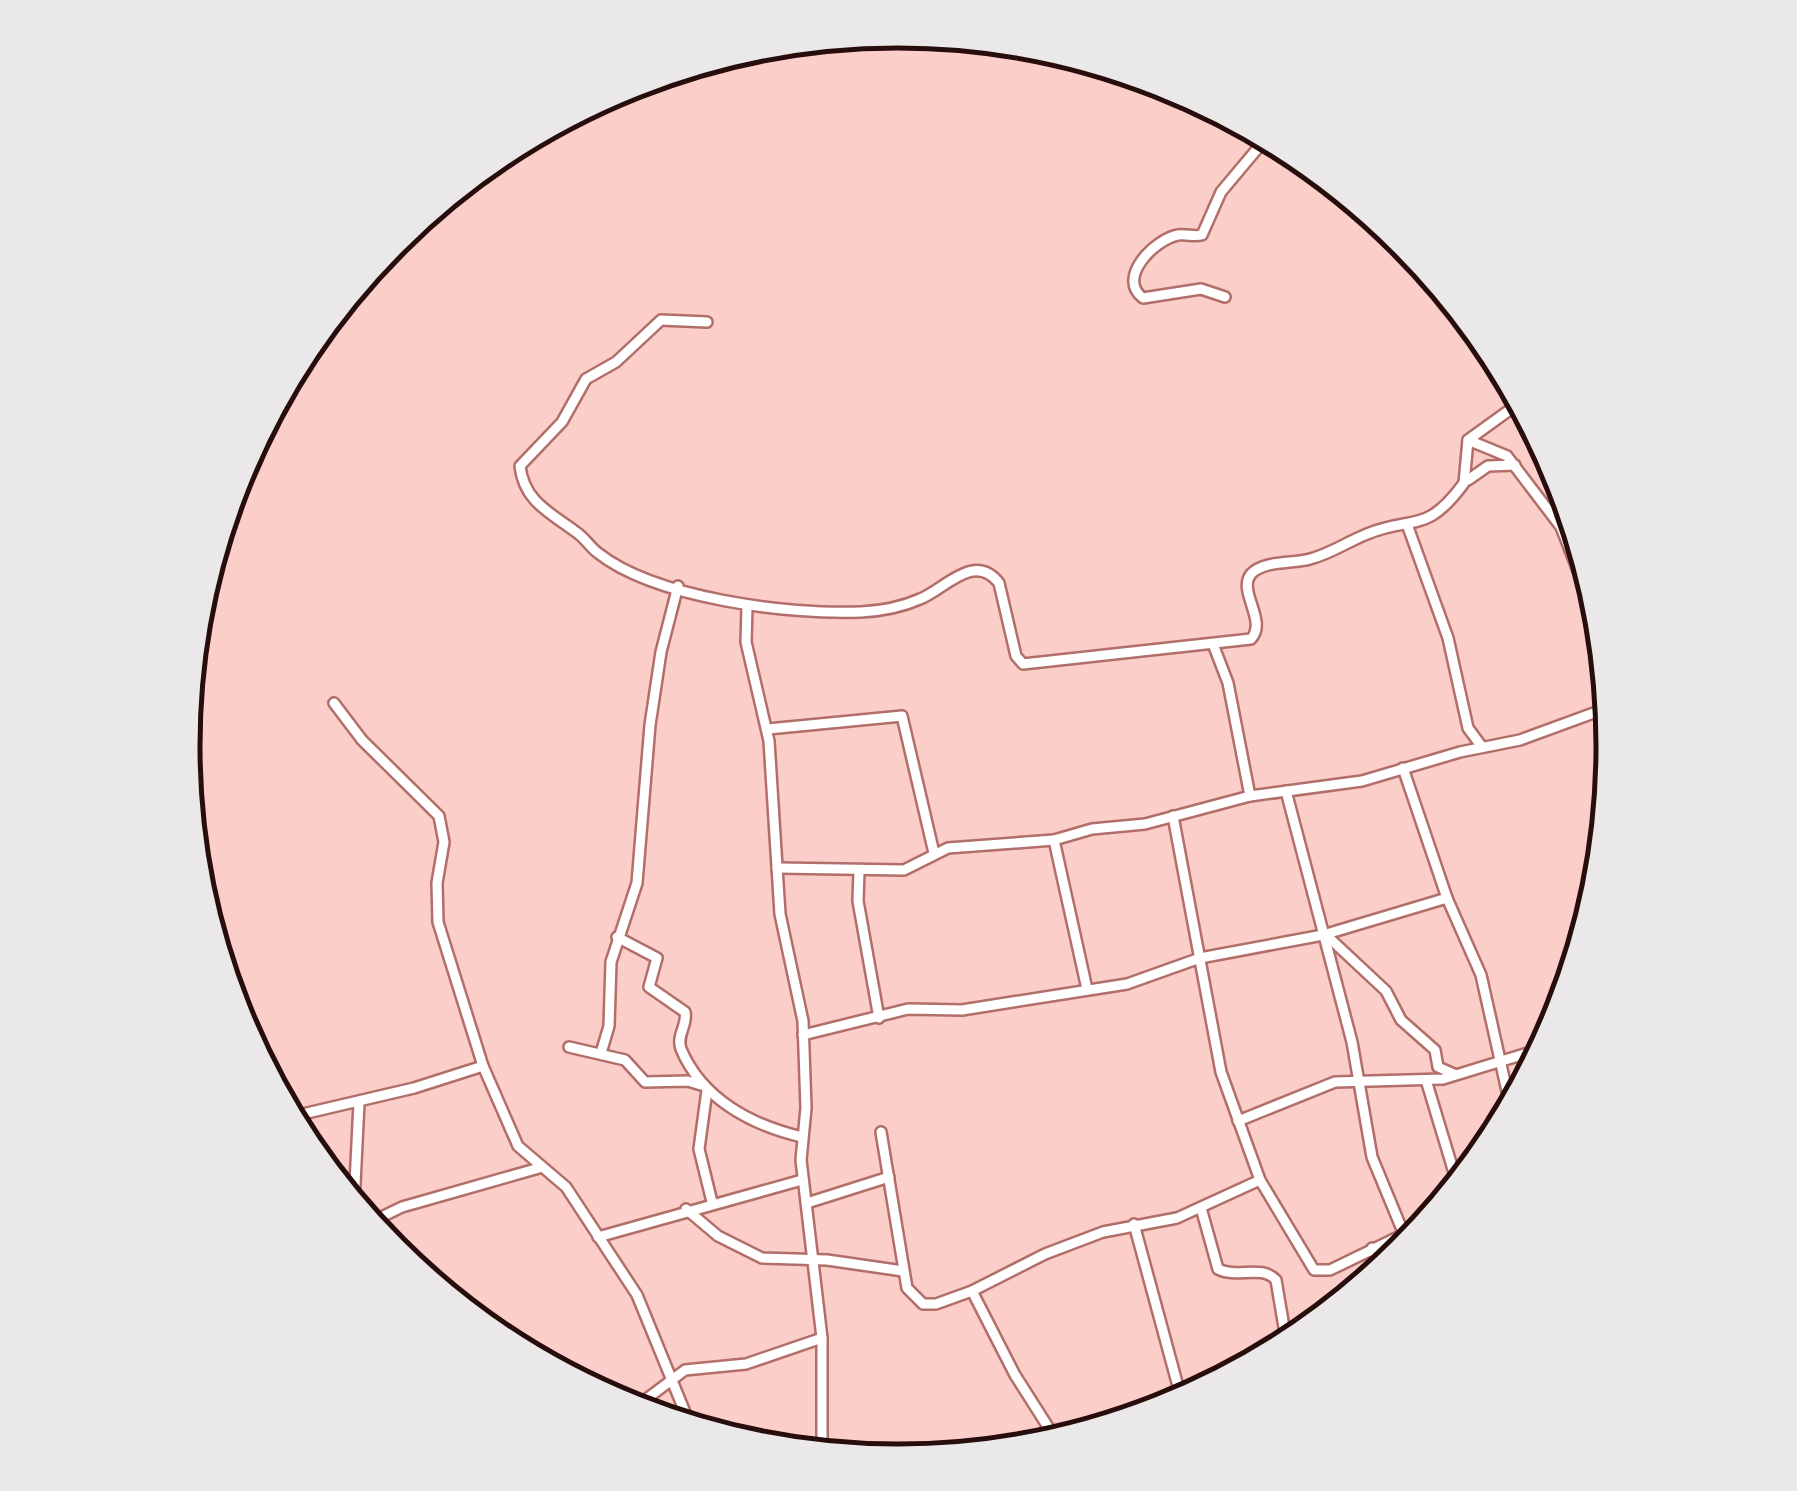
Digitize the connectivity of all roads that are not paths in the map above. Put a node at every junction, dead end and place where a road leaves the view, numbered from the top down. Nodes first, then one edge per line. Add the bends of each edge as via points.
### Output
1 (1258, 148) edge
2 (1226, 298) dead end
3 (706, 322) dead end
4 (1510, 410) edge
5 (1468, 440) junction
6 (1515, 465) junction
7 (1464, 483) junction
8 (1408, 527) junction
9 (1561, 529) edge
10 (678, 586) junction
11 (747, 607) junction
12 (1213, 644) junction
13 (334, 702) dead end
14 (1595, 712) edge
15 (768, 729) junction
16 (1482, 747) junction
17 (1404, 768) junction
18 (1286, 791) junction
19 (1250, 796) junction
20 (1174, 816) junction
21 (1054, 840) junction
22 (934, 854) junction
23 (776, 868) junction
24 (859, 872) junction
25 (1447, 898) junction
26 (1324, 934) junction
27 (616, 937) junction
28 (1200, 958) junction
29 (1087, 989) junction
30 (879, 1018) junction
31 (803, 1035) junction
32 (569, 1047) dead end
33 (601, 1053) junction
34 (1525, 1055) edge
35 (1504, 1062) junction
36 (483, 1066) junction
37 (1462, 1076) junction
38 (1360, 1078) junction
39 (1426, 1080) junction
40 (1507, 1086) edge
41 (705, 1088) junction
42 (359, 1102) junction
43 (306, 1114) edge
44 (1238, 1121) junction
45 (880, 1132) dead end
46 (802, 1137) junction
47 (539, 1168) junction
48 (1453, 1169) edge
49 (888, 1177) junction
50 (802, 1180) junction
51 (1260, 1180) junction
52 (355, 1182) edge
53 (712, 1202) junction
54 (807, 1203) junction
55 (1201, 1208) junction
56 (686, 1209) junction
57 (383, 1216) edge
58 (1134, 1224) junction
59 (1402, 1228) edge
60 (598, 1237) junction
61 (1394, 1237) edge
62 (1372, 1248) junction
63 (1375, 1255) edge
64 (813, 1259) junction
65 (904, 1270) junction
66 (972, 1291) junction
67 (1284, 1327) edge
68 (822, 1338) junction
69 (670, 1379) junction
70 (1178, 1385) edge
71 (648, 1396) edge
72 (683, 1409) edge
73 (1048, 1427) edge
74 (822, 1439) edge

1 - 2 street via 1221,192 1202,235 1176,236 1151,248 1133,278 1143,298 1201,289
3 - 10 street via 666,318 645,332 616,362 586,379 562,422 520,466 540,508 600,556 643,578
4 - 5 street
5 - 6 street via 1500,449
5 - 7 street
6 - 7 street via 1488,466
6 - 9 street
7 - 8 street via 1440,511
8 - 12 street via 1382,529 1316,558 1258,570 1248,582 1256,633
8 - 16 street via 1448,638 1468,728
10 - 11 street
10 - 27 street via 650,725 637,882
11 - 12 street via 867,612 922,599 971,572 997,579 1023,664
11 - 15 street via 746,642
12 - 19 street
13 - 36 street via 444,827 438,922
14 - 16 street
15 - 22 street via 902,716
15 - 23 street
16 - 17 street
17 - 18 street
17 - 25 street
18 - 19 street
18 - 26 street
19 - 20 street
20 - 21 street
20 - 28 street
21 - 22 street
21 - 29 street
22 - 24 street via 904,870
23 - 24 street
23 - 31 street
24 - 30 street
25 - 26 street
25 - 35 street via 1481,974
26 - 28 street
26 - 37 street via 1386,991 1401,1020 1435,1050 1438,1067
26 - 38 street
27 - 33 street
27 - 41 street via 657,958 650,987 685,1012 680,1045
28 - 29 street via 1127,984
28 - 44 street via 1221,1072
29 - 30 street
30 - 31 street
31 - 46 street
32 - 33 street
33 - 41 street via 631,1064 644,1082 688,1081
34 - 35 street
35 - 37 street
35 - 40 street
36 - 42 street
36 - 47 street via 518,1146
37 - 39 street
38 - 39 street
38 - 44 street via 1312,1089
38 - 59 street via 1378,1178
39 - 48 street
41 - 46 street via 769,1129
41 - 53 street via 699,1149
42 - 43 street
42 - 52 street
44 - 51 street
45 - 49 street
46 - 50 street
47 - 57 street
47 - 60 street via 566,1187
49 - 54 street
49 - 65 street
50 - 53 street
50 - 54 street
51 - 55 street
51 - 62 street via 1314,1270
53 - 56 street
54 - 64 street
55 - 58 street via 1156,1224
55 - 67 street via 1218,1269 1264,1272 1276,1280
56 - 60 street
56 - 64 street via 751,1255
58 - 66 street via 1045,1254
58 - 70 street
60 - 69 street via 643,1305
61 - 62 street
62 - 63 street
64 - 65 street
64 - 68 street
65 - 66 street via 909,1294 923,1304
66 - 73 street
68 - 69 street via 746,1364 696,1368
68 - 74 street
69 - 71 street
69 - 72 street

